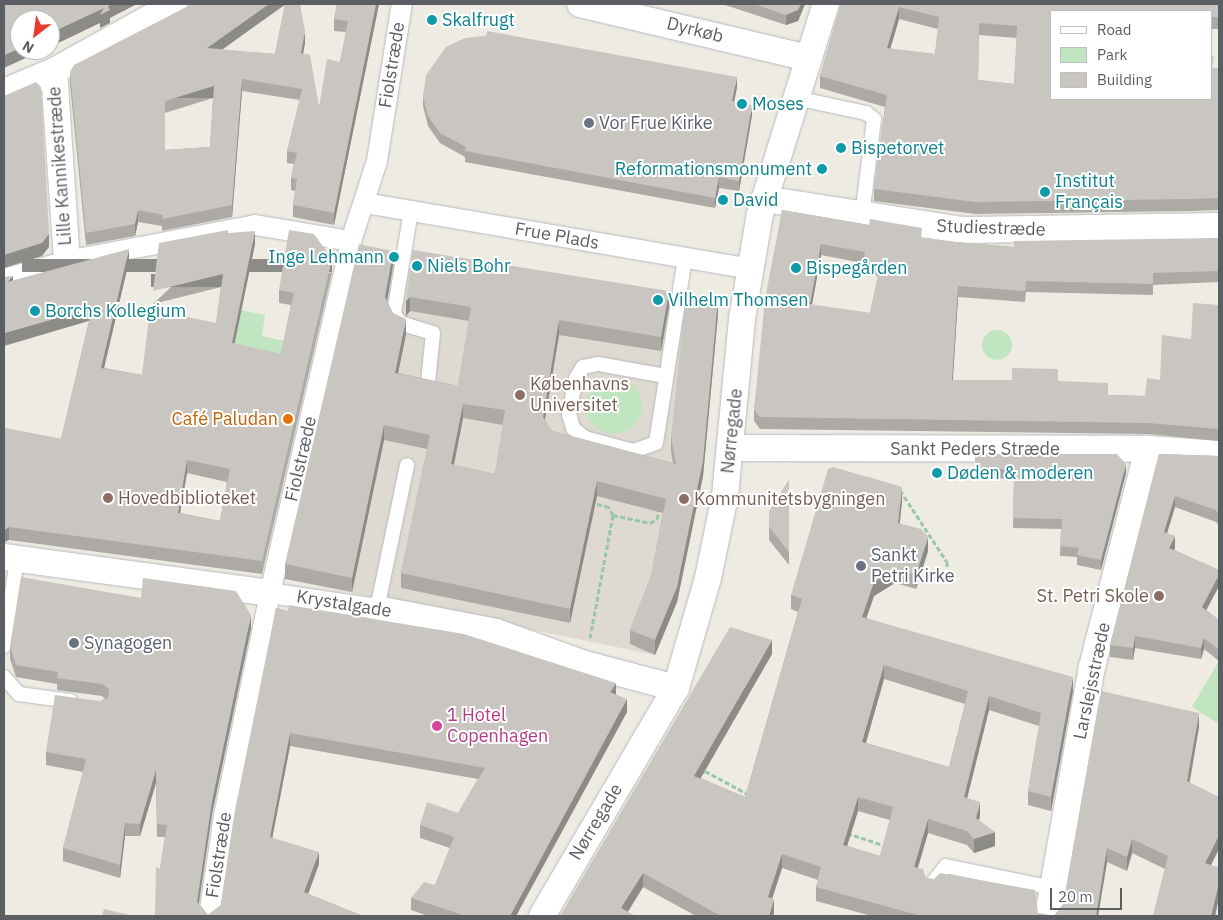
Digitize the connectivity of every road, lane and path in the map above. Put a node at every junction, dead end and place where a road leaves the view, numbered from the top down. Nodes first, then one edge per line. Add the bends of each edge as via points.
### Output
1 (402, 4) edge
2 (580, 4) edge
3 (826, 4) edge
4 (167, 5) edge
5 (809, 58) junction
6 (54, 70) junction
7 (4, 92) edge
8 (796, 98) junction
9 (764, 199) junction
10 (365, 203) junction
11 (410, 211) junction
12 (862, 217) junction
13 (1219, 226) edge
14 (351, 241) junction
15 (685, 258) junction
16 (67, 261) junction
17 (750, 269) junction
18 (4, 279) edge
19 (665, 376) junction
20 (428, 382) edge
21 (731, 448) junction
22 (1148, 449) junction
23 (1219, 454) edge
24 (406, 465) dead end
25 (862, 477) edge
26 (582, 500) edge
27 (661, 500) edge
28 (614, 515) junction
29 (10, 558) edge
30 (947, 578) dead end
31 (270, 593) junction
32 (378, 609) junction
33 (4, 646) edge
34 (585, 664) junction
35 (4, 676) edge
36 (676, 688) junction
37 (83, 703) edge
38 (705, 771) edge
39 (756, 798) edge
40 (843, 832) edge
41 (886, 846) edge
42 (932, 885) edge
43 (1052, 888) junction
44 (209, 916) edge
45 (542, 916) edge
46 (1048, 916) edge

1 - 10 street, Fiolstræde via 377,161
2 - 5 street, Dyrkøb
3 - 5 street, Nørregade
4 - 6 street
5 - 8 street, Nørregade
6 - 7 street
6 - 16 street, Lille Kannikestræde
8 - 9 street, Nørregade
8 - 12 lane via 866,113 874,119
9 - 12 street, Studiestræde
9 - 17 street, Nørregade
10 - 11 street, Frue Plads
10 - 14 street, Fiolstræde
11 - 15 street, Frue Plads
11 - 20 lane via 394,314 400,323 433,333
12 - 13 street, Studiestræde via 963,230
14 - 16 street via 255,225
14 - 31 street, Fiolstræde
15 - 17 street, Frue Plads
15 - 19 lane
16 - 18 street
17 - 21 street, Nørregade
19 - 19 lane via 659,432 650,448 633,451 585,438 573,428 569,414 576,378 583,367 598,364
21 - 22 street, Sankt Peders Stræde
21 - 36 street, Nørregade via 710,569
22 - 23 street, Sankt Peders Stræde
22 - 43 street, Larslejsstræde via 1092,667
24 - 32 lane
25 - 30 path via 888,480 901,491 947,562
26 - 28 path via 609,507
27 - 28 path via 657,519 650,523
28 - 34 path
29 - 31 street, Krystalgade
29 - 33 lane
31 - 32 street, Krystalgade
31 - 44 street, Fiolstræde via 224,816
32 - 34 street, Krystalgade via 496,632
34 - 36 street, Krystalgade
35 - 37 lane via 19,694
36 - 45 street, Nørregade
38 - 39 path
40 - 41 path
42 - 43 lane via 946,866
43 - 46 street, Larslejsstræde

